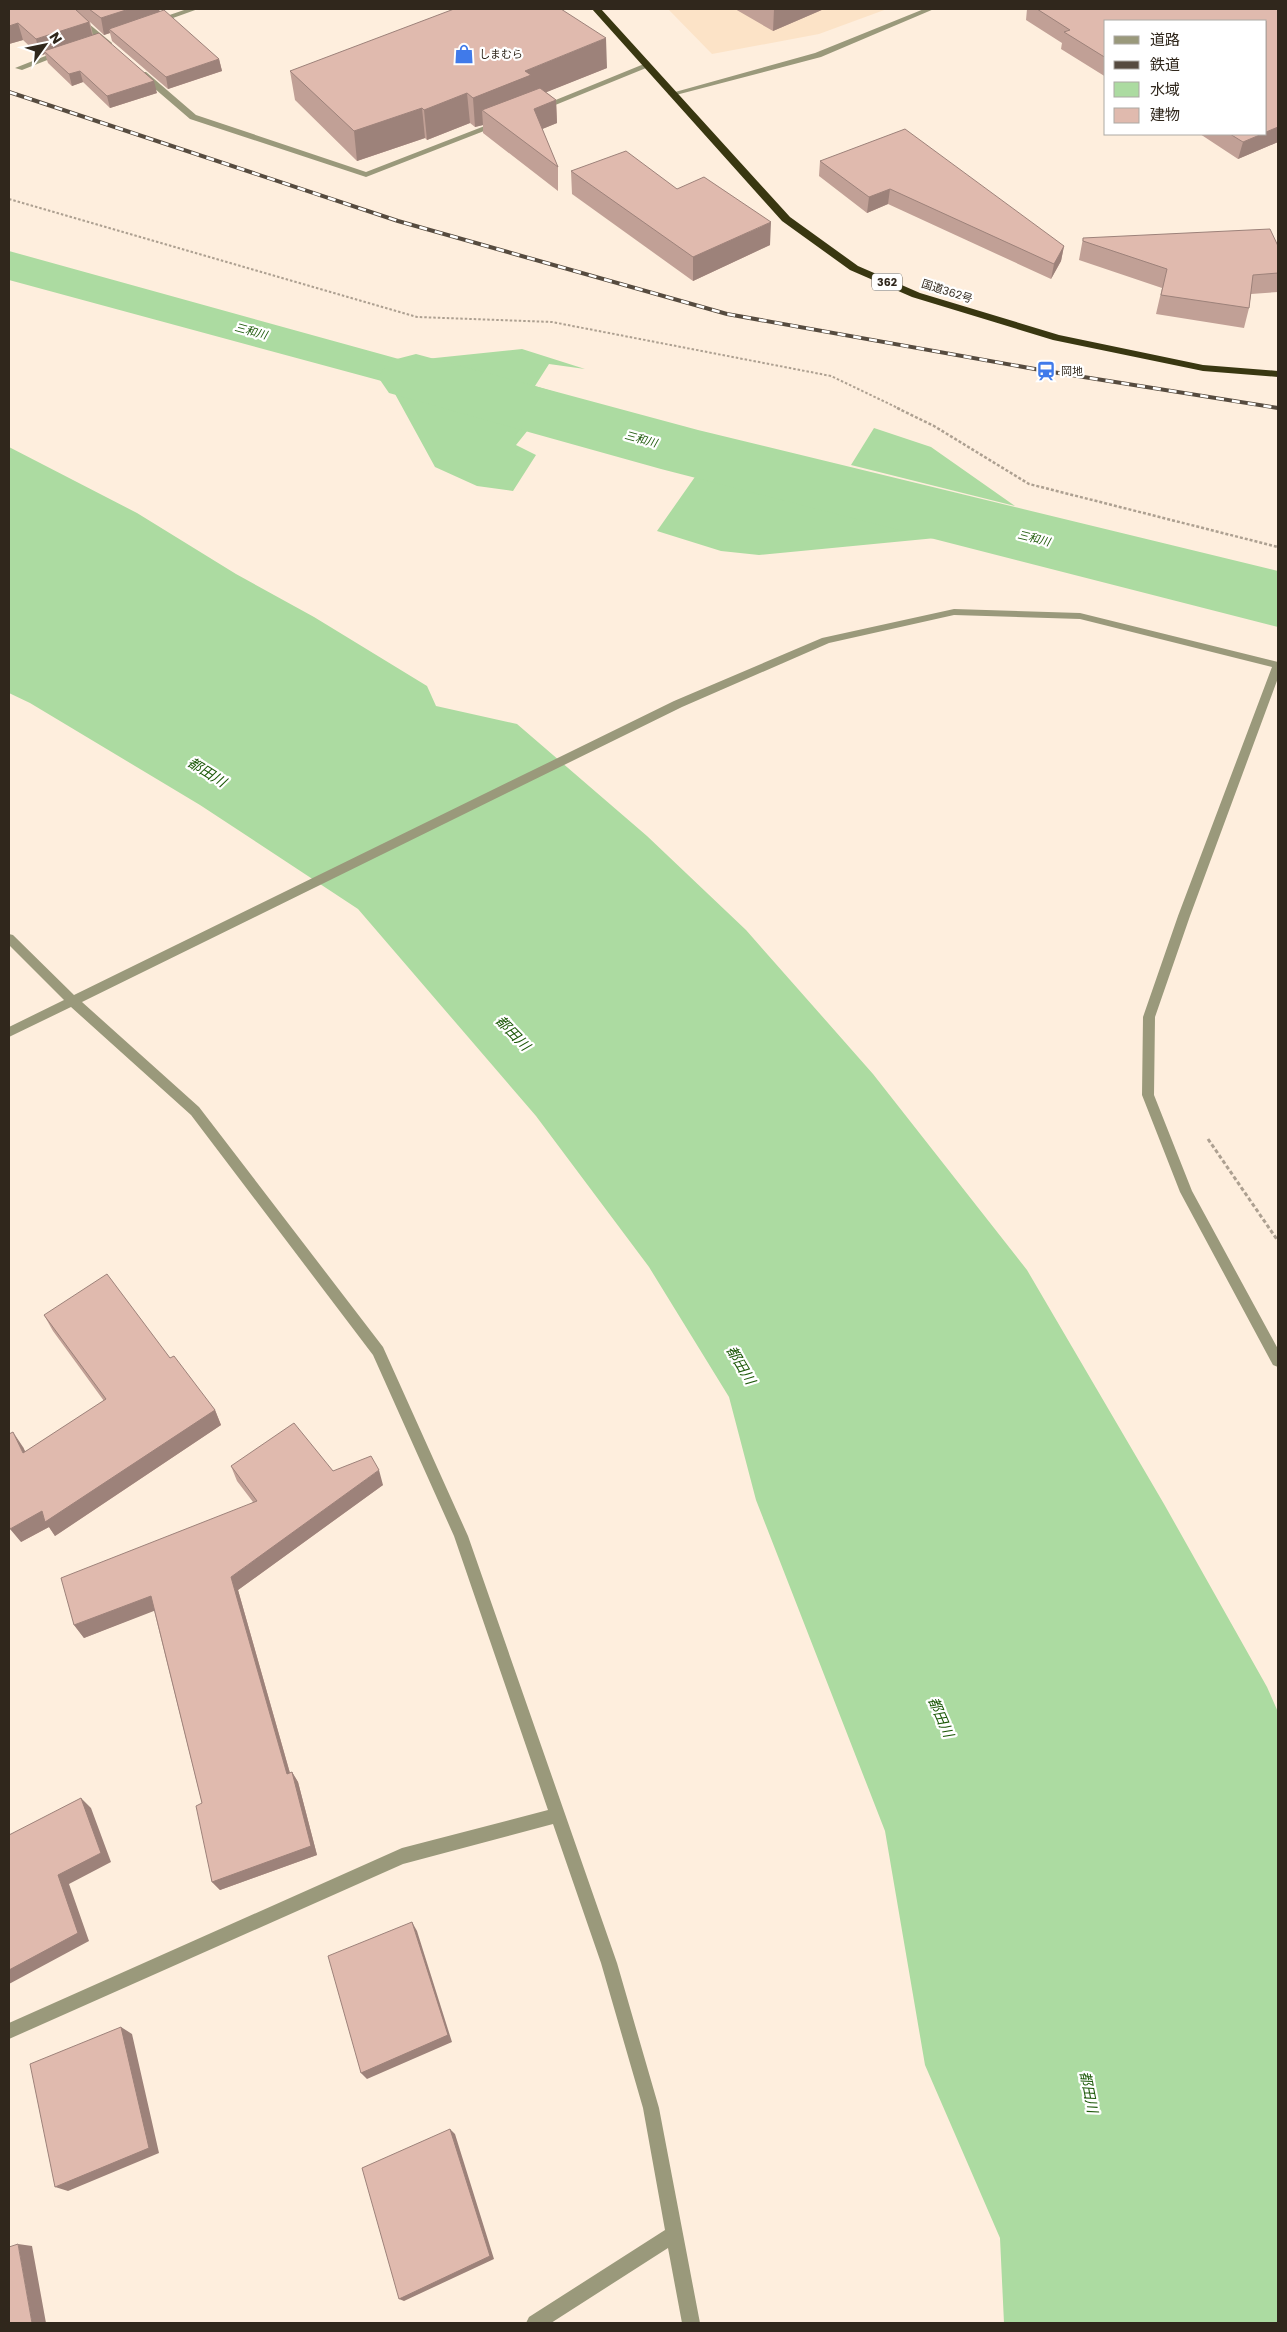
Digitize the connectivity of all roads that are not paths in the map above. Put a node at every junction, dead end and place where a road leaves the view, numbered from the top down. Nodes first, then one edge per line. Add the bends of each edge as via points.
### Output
1 (67, 9) edge
2 (194, 9) edge
3 (596, 9) edge
4 (930, 9) edge
5 (148, 24) edge
6 (112, 36) edge
7 (102, 40) junction
8 (93, 43) edge
9 (65, 52) edge
10 (118, 52) edge
11 (133, 65) edge
12 (647, 66) junction
13 (19, 68) dead end
14 (672, 94) junction
15 (529, 112) edge
16 (511, 119) edge
17 (1278, 374) edge
18 (1278, 665) edge
19 (9, 938) edge
20 (73, 1002) junction
21 (9, 1032) edge
22 (1278, 1361) edge
23 (557, 1815) junction
24 (9, 2030) edge
25 (675, 2234) junction
26 (535, 2323) edge
27 (691, 2323) edge

1 - 7 street
2 - 5 street
3 - 12 highway, 国道362号 / 362
4 - 14 street via 818,56
6 - 7 street
7 - 8 street
7 - 10 street
9 - 13 street
11 - 16 street via 193,117 366,175
12 - 14 highway, 国道362号 / 362
12 - 15 street
14 - 17 highway, 国道362号 / 362 via 786,219 854,268 916,294 1057,338 1203,368
18 - 20 street via 1080,616 954,612 826,640 678,704
18 - 22 street via 1149,1017 1148,1095 1186,1192
19 - 20 street
20 - 21 street
20 - 23 street via 195,1111 378,1351 461,1536
23 - 24 street via 402,1856
23 - 25 street via 609,1963 651,2108
25 - 26 street
25 - 27 street

